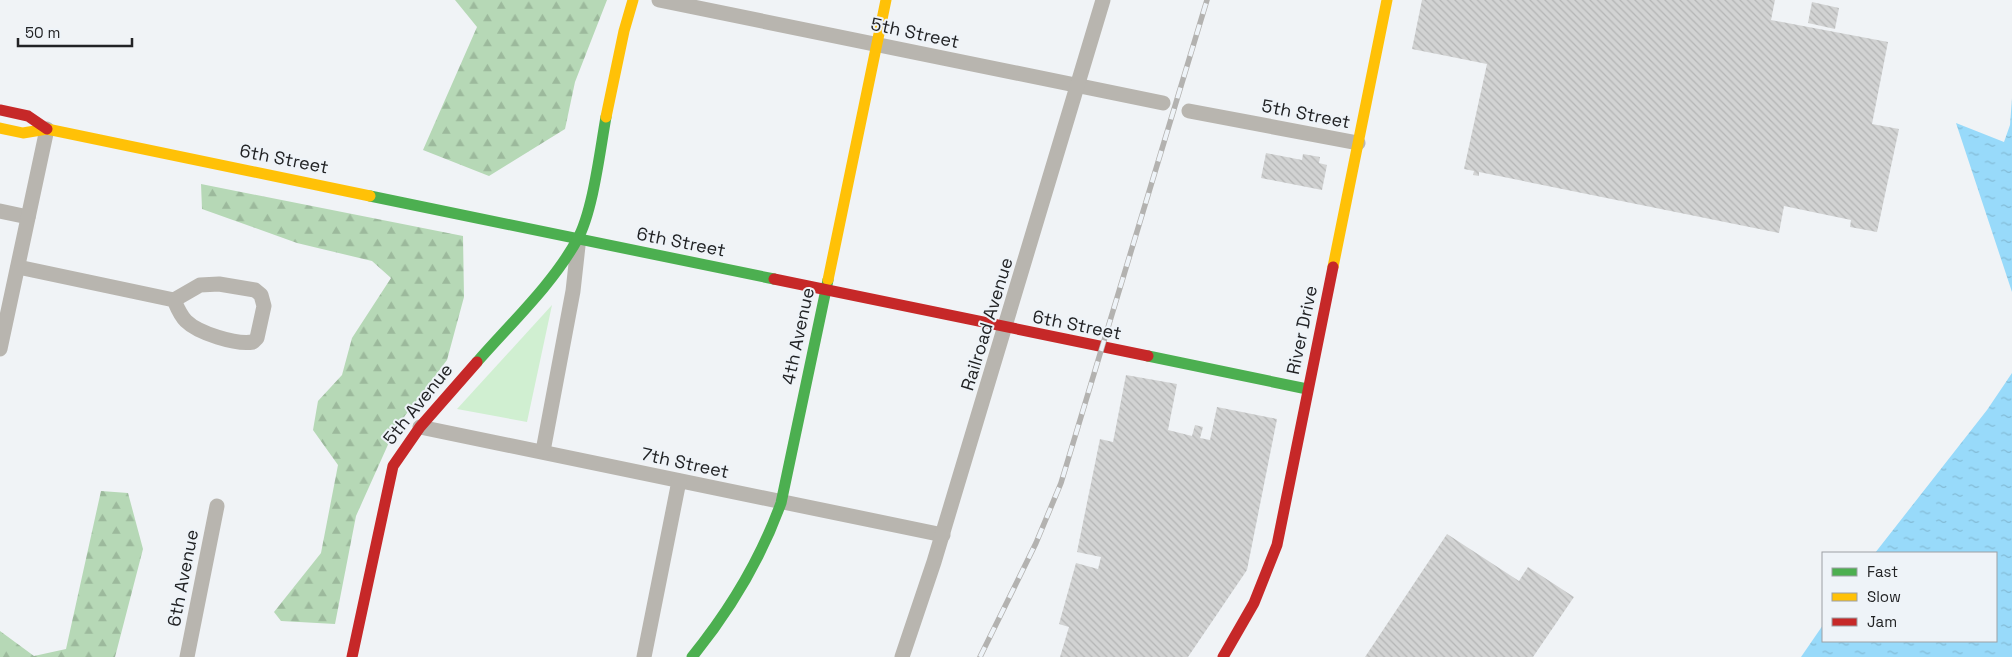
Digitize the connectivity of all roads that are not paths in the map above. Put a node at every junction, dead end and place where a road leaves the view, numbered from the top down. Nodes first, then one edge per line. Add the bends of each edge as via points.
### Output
1 (633, 0) edge
2 (660, 0) edge
3 (886, 0) edge
4 (1103, 0) edge
5 (1387, 0) edge
6 (877, 45) junction
7 (1077, 86) junction
8 (1163, 104) dead end
9 (0, 110) edge
10 (1189, 111) dead end
11 (0, 128) edge
12 (47, 129) junction
13 (1358, 143) junction
14 (0, 211) edge
15 (28, 217) junction
16 (578, 239) junction
17 (18, 267) junction
18 (827, 290) junction
19 (174, 300) junction
20 (1005, 328) junction
21 (0, 345) edge
22 (1307, 389) junction
23 (420, 428) junction
24 (543, 451) junction
25 (679, 481) junction
26 (781, 503) junction
27 (217, 506) dead end
28 (942, 535) junction
29 (356, 656) edge
30 (186, 657) edge
31 (644, 657) edge
32 (692, 657) edge
33 (902, 657) edge
34 (1223, 657) edge

1 - 16 main road, 5th Avenue via 586,217
2 - 6 street, 5th Street
3 - 6 main road, 4th Avenue
4 - 7 street, Railroad Avenue
5 - 13 main road, River Drive
6 - 7 street, 5th Street
6 - 18 main road, 4th Avenue
7 - 8 street, 5th Street
7 - 20 street, Railroad Avenue
9 - 12 main road via 28,116
10 - 13 street, 5th Street
11 - 12 main road via 23,133
12 - 15 street
12 - 16 main road, 6th Street
13 - 22 main road, River Drive
14 - 15 street
15 - 17 street
16 - 18 main road, 6th Street
16 - 23 main road, 5th Avenue via 558,270
16 - 24 street, 5th Avenue via 573,291
17 - 19 street
17 - 21 street
18 - 20 main road, 6th Street
18 - 26 main road, 4th Avenue
19 - 19 street via 185,320 206,333 244,344 257,338 264,306 261,295 255,290 218,284 200,285
20 - 22 main road, 6th Street
20 - 28 street, Railroad Avenue
22 - 34 main road, River Drive via 1268,578
23 - 24 street, 7th Street
23 - 29 main road, 5th Avenue via 393,466
24 - 25 street, 7th Street
25 - 26 street, 7th Street
25 - 31 street
26 - 28 street, 7th Street
26 - 32 main road, 4th Avenue via 768,544 742,593
27 - 30 street, 6th Avenue
28 - 33 street, Railroad Avenue

